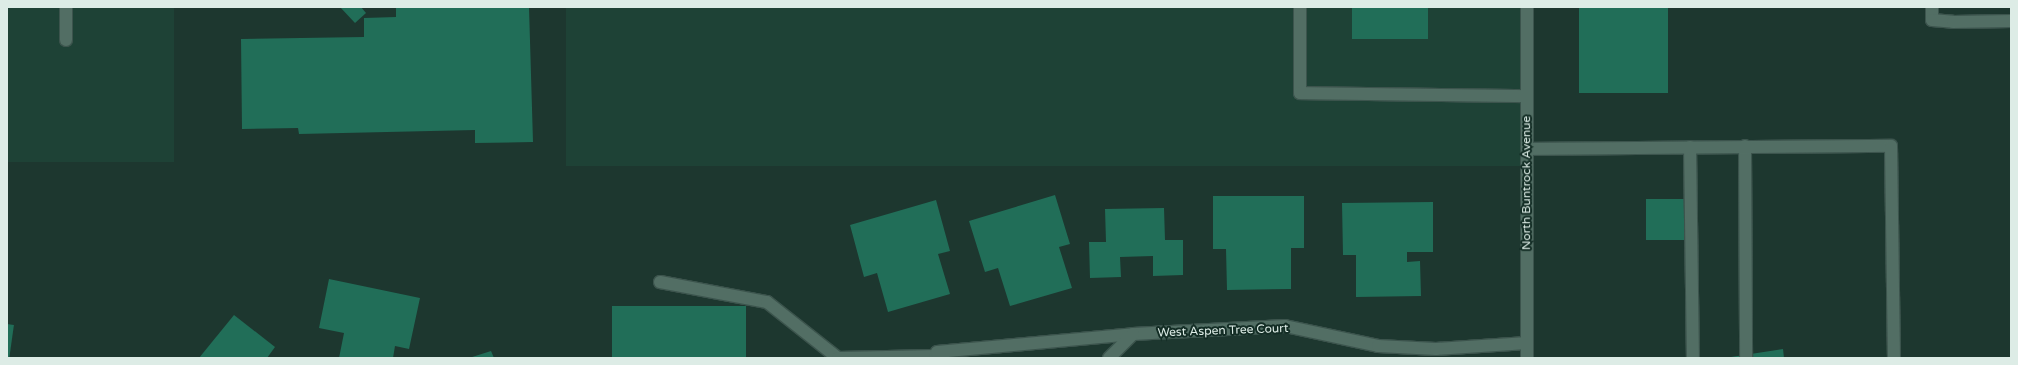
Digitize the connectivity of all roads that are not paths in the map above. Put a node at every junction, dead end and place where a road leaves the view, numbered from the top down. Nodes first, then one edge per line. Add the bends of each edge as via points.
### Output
1 (66, 7) edge
2 (1300, 7) edge
3 (1527, 7) edge
4 (1932, 7) edge
5 (2011, 21) edge
6 (66, 40) dead end
7 (1527, 96) junction
8 (1745, 146) junction
9 (1690, 147) junction
10 (1527, 149) junction
11 (660, 282) dead end
12 (1133, 334) junction
13 (1527, 343) junction
14 (935, 357) edge
15 (1109, 358) edge
16 (1527, 358) edge
17 (1692, 358) edge
18 (1746, 358) edge
19 (1894, 358) edge

1 - 6 street
2 - 7 street via 1300,93
3 - 7 street, North Buntrock Avenue
4 - 5 street via 1932,20
7 - 10 street, North Buntrock Avenue
8 - 9 street
8 - 18 street
8 - 19 street via 1891,146
9 - 10 street
9 - 17 street
10 - 13 street, North Buntrock Avenue
11 - 14 street via 767,302 838,358
12 - 13 street, West Aspen Tree Court via 1285,326 1378,346 1436,349
12 - 14 street, West Aspen Tree Court via 937,352
12 - 15 street
13 - 16 street, North Buntrock Avenue

